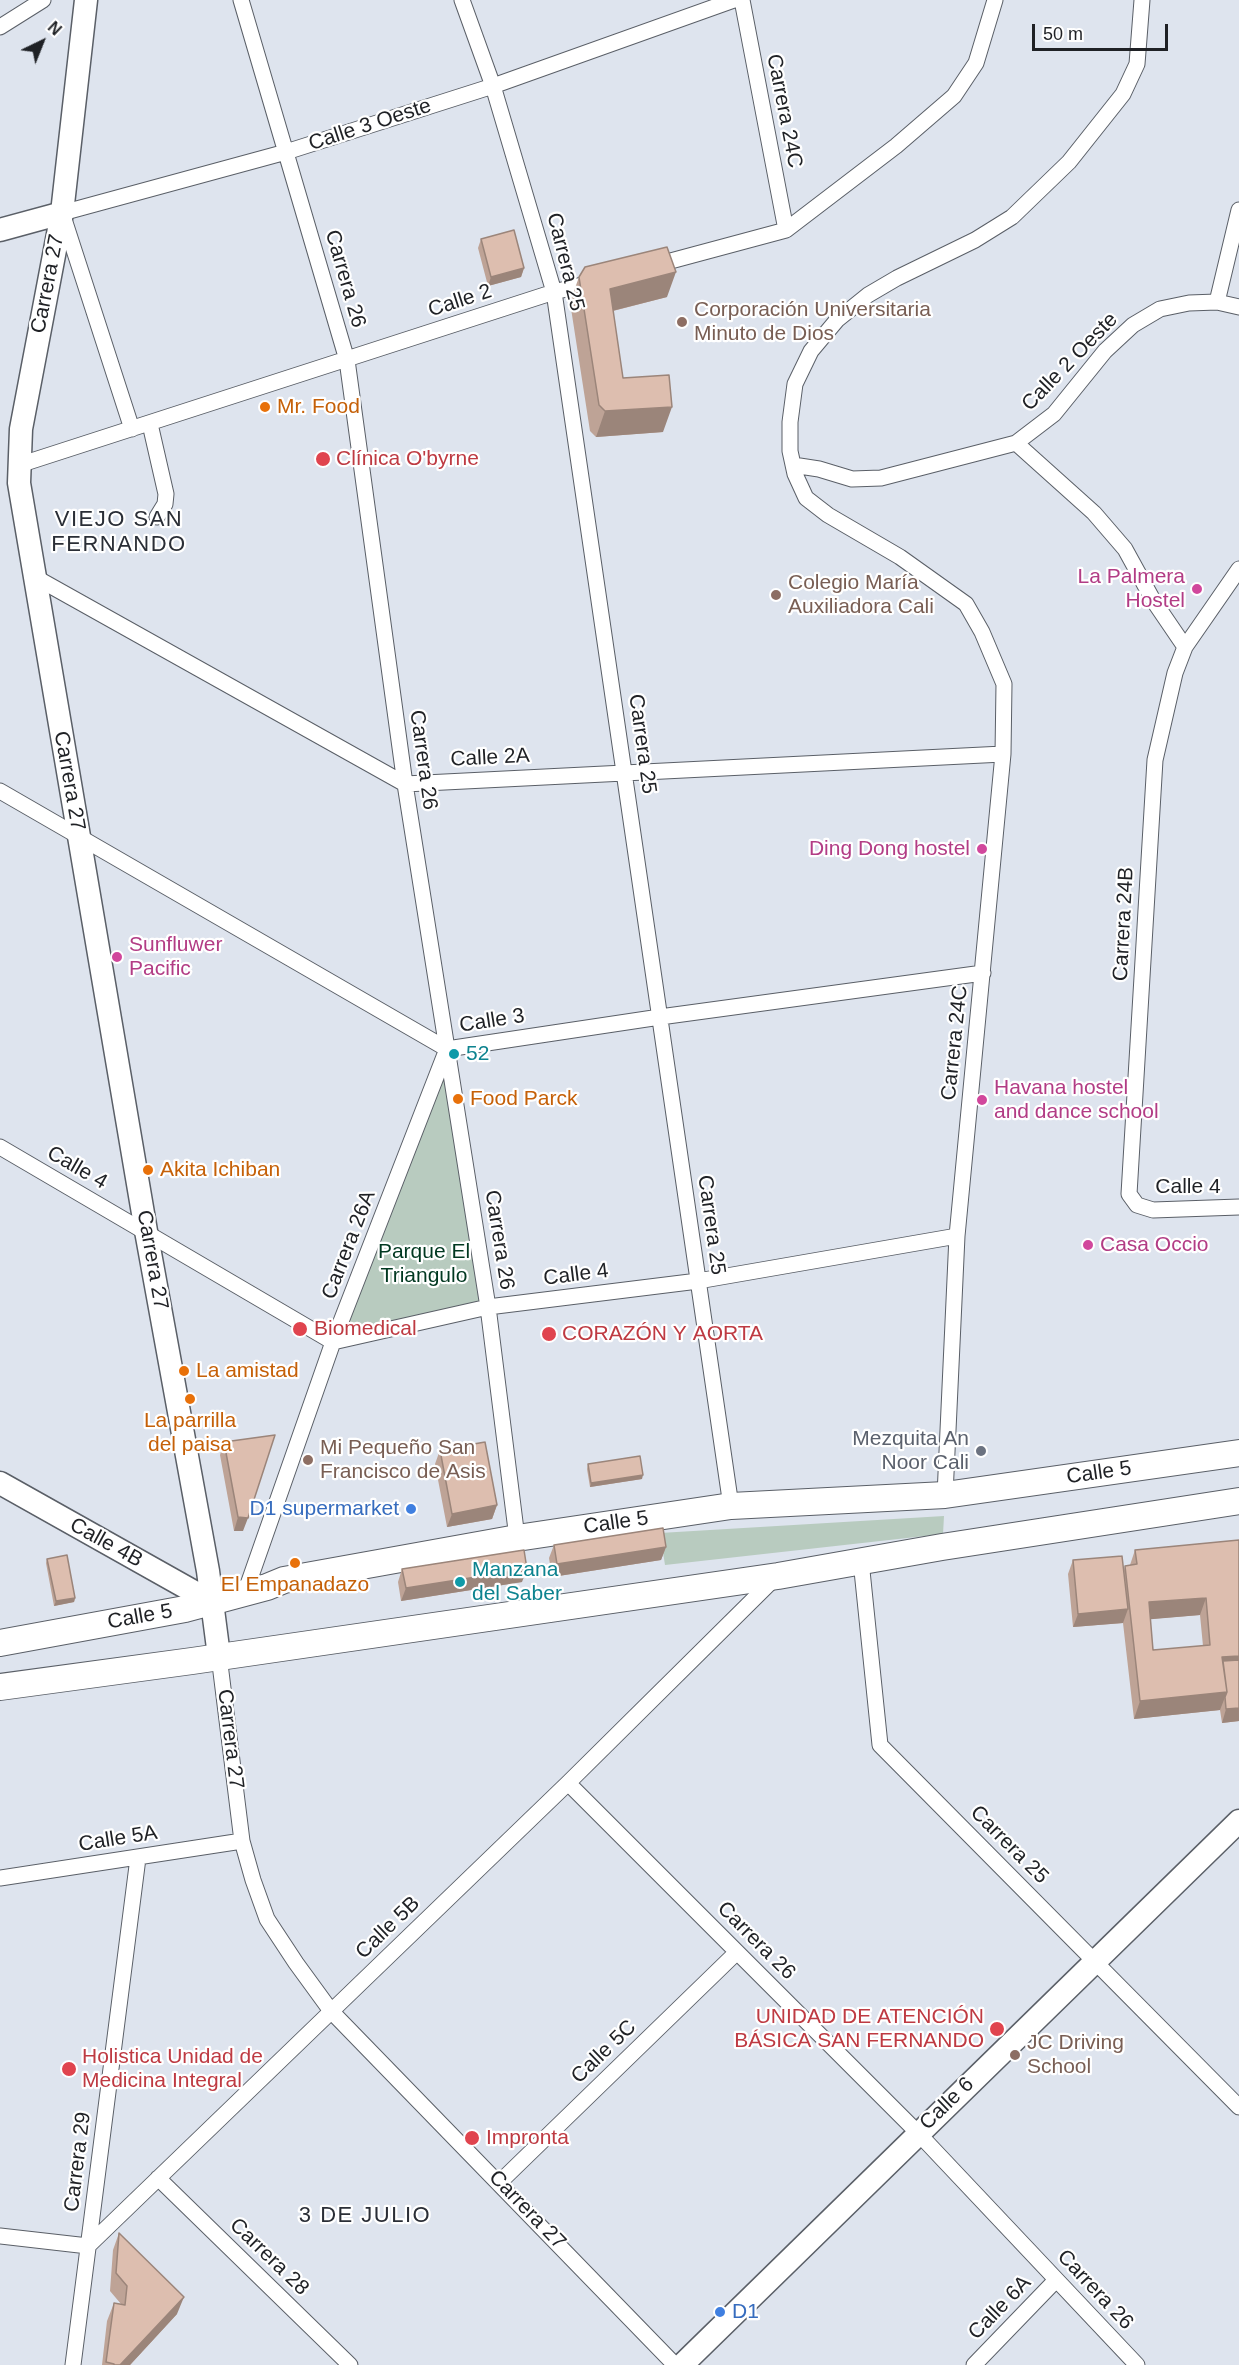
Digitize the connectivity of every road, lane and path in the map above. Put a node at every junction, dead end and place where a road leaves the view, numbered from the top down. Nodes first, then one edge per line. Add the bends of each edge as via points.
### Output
1 (43, 0) edge
2 (86, 0) edge
3 (241, 0) edge
4 (462, 0) edge
5 (734, 0) edge
6 (742, 0) edge
7 (995, 0) edge
8 (1142, 0) edge
9 (0, 27) edge
10 (493, 86) junction
11 (286, 152) junction
12 (1239, 210) edge
13 (62, 213) junction
14 (0, 230) edge
15 (786, 230) junction
16 (635, 271) edge
17 (612, 277) edge
18 (554, 292) junction
19 (1217, 302) junction
20 (1239, 307) edge
21 (347, 360) junction
22 (150, 424) junction
23 (132, 429) junction
24 (1016, 443) junction
25 (19, 465) junction
26 (793, 465) junction
27 (157, 517) dead end
28 (1239, 569) edge
29 (33, 576) junction
30 (1185, 646) junction
31 (1003, 754) junction
32 (624, 771) junction
33 (405, 784) junction
34 (0, 791) edge
35 (79, 837) junction
36 (983, 973) junction
37 (660, 1017) junction
38 (447, 1049) junction
39 (0, 1147) edge
40 (1137, 1205) joint
41 (1239, 1207) edge
42 (146, 1231) junction
43 (957, 1236) junction
44 (698, 1281) junction
45 (488, 1307) junction
46 (333, 1342) junction
47 (1239, 1453) edge
48 (0, 1483) edge
49 (945, 1495) junction
50 (1239, 1501) edge
51 (730, 1506) junction
52 (517, 1538) junction
53 (861, 1561) junction
54 (778, 1576) junction
55 (245, 1593) junction
56 (212, 1602) junction
57 (0, 1643) edge
58 (219, 1656) junction
59 (0, 1687) edge
60 (568, 1783) junction
61 (1239, 1821) edge
62 (242, 1840) junction
63 (138, 1858) junction
64 (0, 1878) edge
65 (737, 1952) junction
66 (1095, 1962) junction
67 (331, 2011) junction
68 (1239, 2107) edge
69 (918, 2133) junction
70 (158, 2178) junction
71 (500, 2182) junction
72 (0, 2236) edge
73 (88, 2246) junction
74 (1056, 2280) junction
75 (73, 2365) edge
76 (350, 2365) edge
77 (675, 2365) edge
78 (682, 2365) edge
79 (974, 2365) edge
80 (1137, 2365) edge

1 - 9 street
2 - 13 street, Carrera 27
3 - 11 street, Carrera 26
4 - 10 street, Carrera 25
5 - 10 street, Calle 3 Oeste
6 - 15 street, Carrera 24C
7 - 15 street via 976,63 954,96
8 - 26 street via 1137,64 1123,94 1069,162 1012,217 868,296 837,320 810,351 795,384 790,422
10 - 11 street, Calle 3 Oeste
10 - 18 street, Carrera 25
11 - 13 street, Calle 3 Oeste
11 - 21 street, Carrera 26
12 - 19 street
13 - 14 street, Calle 3 Oeste
13 - 23 street
13 - 25 street, Carrera 27 via 21,429
15 - 16 street
17 - 18 street, Calle 2
18 - 21 street, Calle 2
18 - 32 street, Carrera 25
19 - 20 street, Calle 2 Oeste
19 - 24 street, Calle 2 Oeste via 1160,309 1132,325 1105,351 1054,414
21 - 22 street, Calle 2
21 - 33 street, Carrera 26
22 - 23 street, Calle 2
22 - 27 street via 166,494
23 - 25 street, Calle 2
24 - 26 street, Calle 2 Oeste via 881,478 852,479
24 - 30 street via 1094,513 1125,549 1153,600
25 - 29 street, Carrera 27
26 - 31 street, Carrera 24C via 806,498 966,604 1004,684
28 - 30 street, Carrera 24B
29 - 33 street
29 - 35 street, Carrera 27
30 - 40 street, Carrera 24B via 1155,760 1129,1194
31 - 32 street, Calle 2A
31 - 36 street, Carrera 24C
32 - 33 street, Calle 2A
32 - 37 street, Carrera 25
33 - 38 street, Carrera 26
34 - 35 street, Calle 3
35 - 38 street, Calle 3
35 - 42 street, Carrera 27
36 - 37 street, Calle 3
36 - 43 street, Carrera 24C
37 - 38 street, Calle 3
37 - 44 street, Carrera 25
38 - 45 street, Carrera 26
38 - 46 street, Carrera 26A
39 - 42 street, Calle 4
40 - 41 street, Calle 4 via 1153,1210
42 - 46 street, Calle 4
42 - 56 street, Carrera 27
43 - 44 street, Calle 4
43 - 49 street, Carrera 24C
44 - 45 street, Calle 4
44 - 51 street, Carrera 25
45 - 46 street, Calle 4
45 - 52 street, Carrera 26
46 - 55 street, Carrera 26A
47 - 49 main road, Calle 5
48 - 56 street, Calle 4B
49 - 51 main road, Calle 5
50 - 53 main road
51 - 52 main road, Calle 5
52 - 55 main road, Calle 5 via 284,1580
53 - 54 main road
53 - 66 street, Carrera 25 via 880,1745
54 - 58 main road
54 - 60 street, Calle 5B
55 - 56 main road, Calle 5
56 - 57 main road, Calle 5
56 - 58 street, Carrera 27
58 - 59 main road
58 - 62 street, Carrera 27
60 - 65 street, Carrera 26
60 - 67 street, Calle 5B
61 - 66 street, Calle 6
62 - 63 street, Calle 5A
62 - 67 street, Carrera 27 via 267,1918
63 - 64 street, Calle 5A
63 - 73 street, Carrera 29
65 - 69 street, Carrera 26
65 - 71 street, Calle 5C
66 - 68 street, Carrera 25
66 - 69 street, Calle 6
67 - 70 street, Calle 5B
67 - 71 street, Carrera 27
69 - 74 street, Carrera 26
69 - 78 street, Calle 6
70 - 73 street, Calle 5B
70 - 76 street, Carrera 28
71 - 77 street, Carrera 27
72 - 73 street
73 - 75 street, Carrera 29
74 - 79 street, Calle 6A
74 - 80 street, Carrera 26

